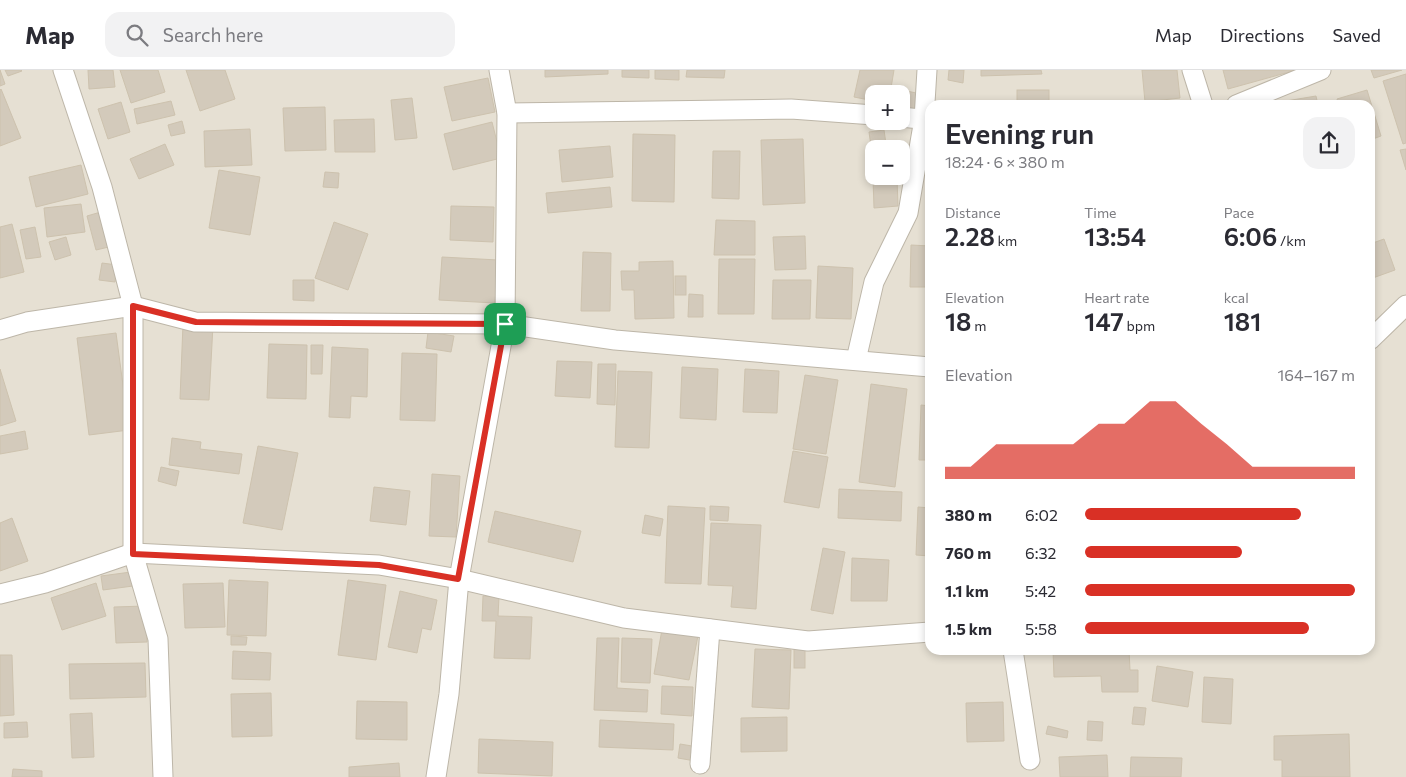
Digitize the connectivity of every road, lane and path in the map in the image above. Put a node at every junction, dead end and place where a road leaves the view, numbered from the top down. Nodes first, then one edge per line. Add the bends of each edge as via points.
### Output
1 (63, 70) edge
2 (499, 70) edge
3 (927, 70) edge
4 (1192, 70) edge
5 (1321, 70) edge
6 (927, 100) edge
7 (1201, 100) edge
8 (1248, 100) edge
9 (507, 113) junction
10 (865, 114) edge
11 (910, 118) edge
12 (925, 119) edge
13 (925, 129) edge
14 (1406, 305) edge
15 (133, 306) junction
16 (505, 324) junction
17 (0, 330) edge
18 (1375, 335) edge
19 (856, 360) junction
20 (925, 367) edge
21 (133, 554) junction
22 (458, 579) junction
23 (0, 594) edge
24 (710, 629) junction
25 (925, 632) edge
26 (1014, 655) edge
27 (1030, 760) dead end
28 (700, 764) dead end
29 (163, 777) edge
30 (436, 777) edge

1 - 15 street via 102,187
2 - 9 street
3 - 6 street
4 - 7 street
5 - 8 street
9 - 10 street via 791,109
9 - 16 street
11 - 12 street
13 - 19 street via 908,212 874,282
14 - 18 street
15 - 16 street via 196,322
15 - 17 street via 27,322
15 - 21 street
16 - 19 street via 615,340
16 - 22 street
19 - 20 street
21 - 22 street via 379,565
21 - 23 street
21 - 29 street via 158,639
22 - 24 street via 624,618
22 - 30 street via 449,694
24 - 25 street via 808,641
24 - 28 street
26 - 27 street

